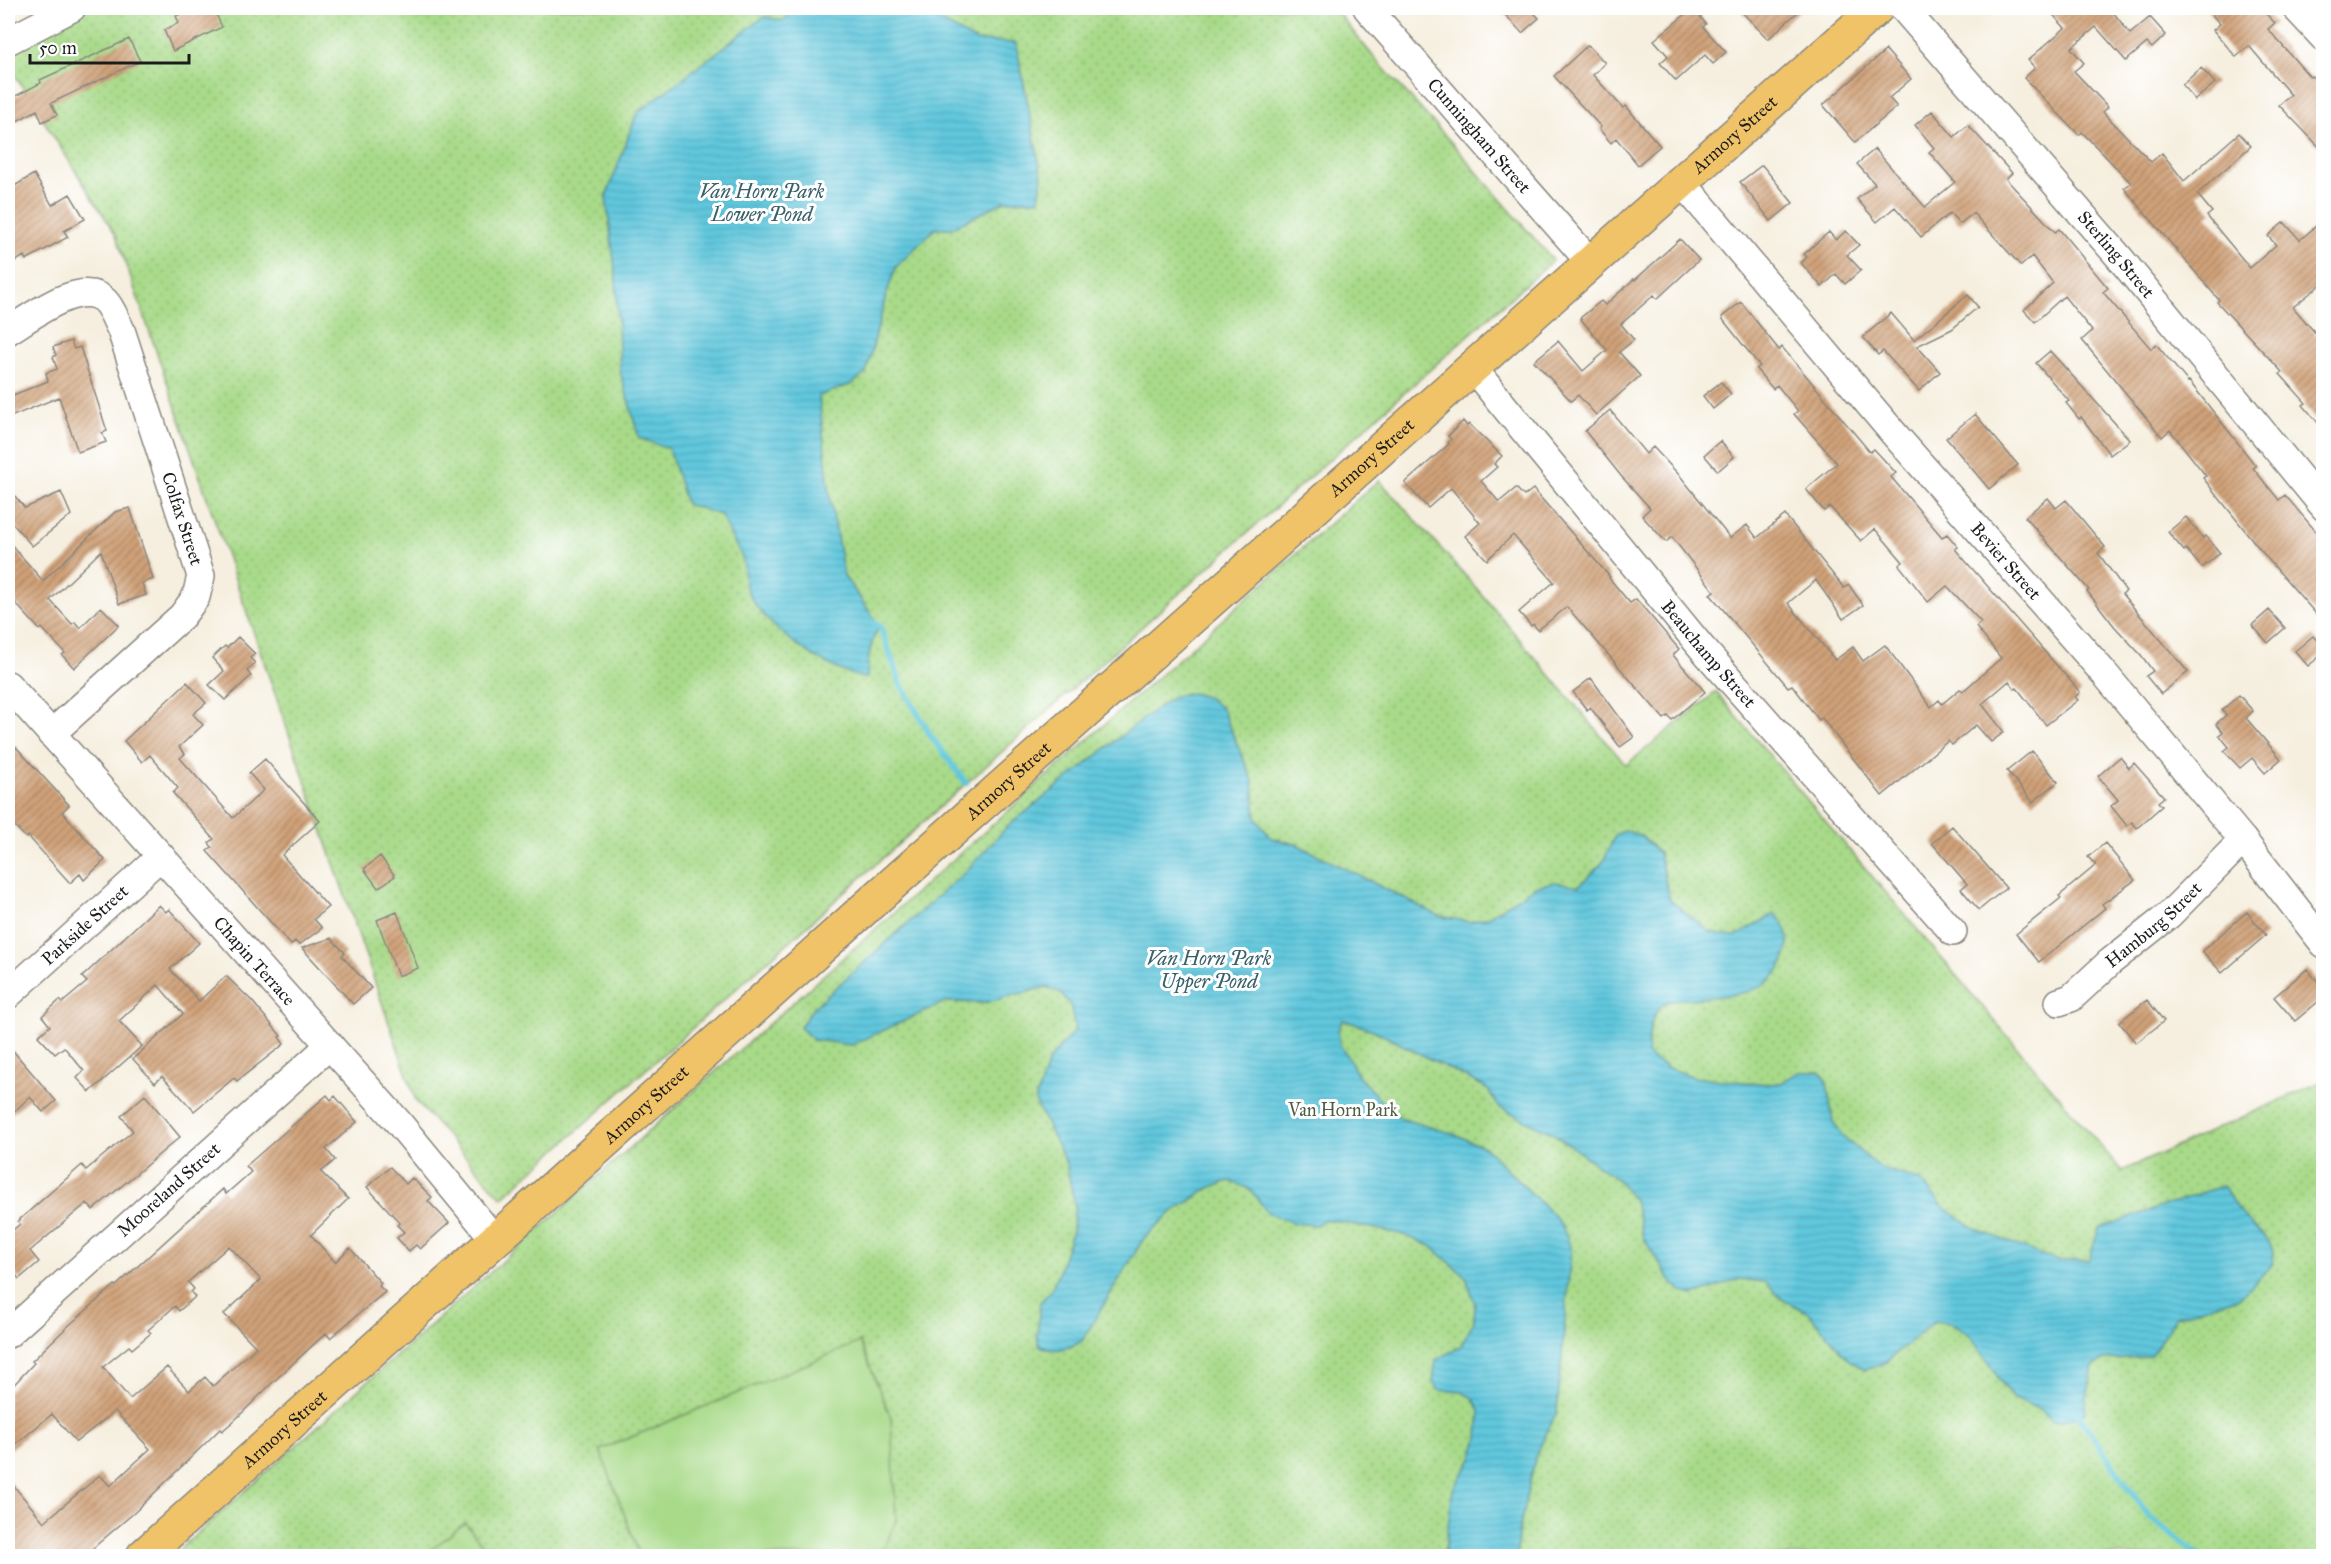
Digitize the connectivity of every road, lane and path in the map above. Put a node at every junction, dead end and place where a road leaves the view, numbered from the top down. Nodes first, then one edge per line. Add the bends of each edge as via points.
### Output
1 (72, 8) edge
2 (1367, 8) edge
3 (1877, 8) edge
4 (1903, 8) edge
5 (2296, 8) edge
6 (2324, 38) edge
7 (8, 41) edge
8 (1681, 182) junction
9 (1590, 262) junction
10 (8, 331) edge
11 (1472, 367) junction
12 (2324, 507) edge
13 (8, 685) edge
14 (51, 734) junction
15 (2243, 840) junction
16 (161, 856) junction
17 (1953, 932) dead end
18 (2324, 944) edge
19 (8, 995) edge
20 (2059, 1002) dead end
21 (330, 1045) junction
22 (496, 1241) junction
23 (8, 1335) edge
24 (143, 1557) edge

1 - 7 street
2 - 9 street, Cunningham Street
3 - 8 main road, Armory Street
4 - 12 street, Sterling Street via 2119,257
5 - 6 street
8 - 9 main road, Armory Street
8 - 15 street, Bevier Street
9 - 11 main road, Armory Street
10 - 14 street, Colfax Street via 65,297 85,292 105,301 121,330 201,576 196,597 182,616
11 - 17 street, Beauchamp Street via 1702,648
11 - 22 main road, Armory Street
13 - 14 street, Chapin Terrace
14 - 16 street, Chapin Terrace
15 - 18 street, Bevier Street
15 - 20 street, Hamburg Street via 2169,915 2071,998
16 - 19 street, Parkside Street
16 - 21 street, Chapin Terrace
21 - 22 street, Chapin Terrace
21 - 23 street, Mooreland Street
22 - 24 main road, Armory Street

